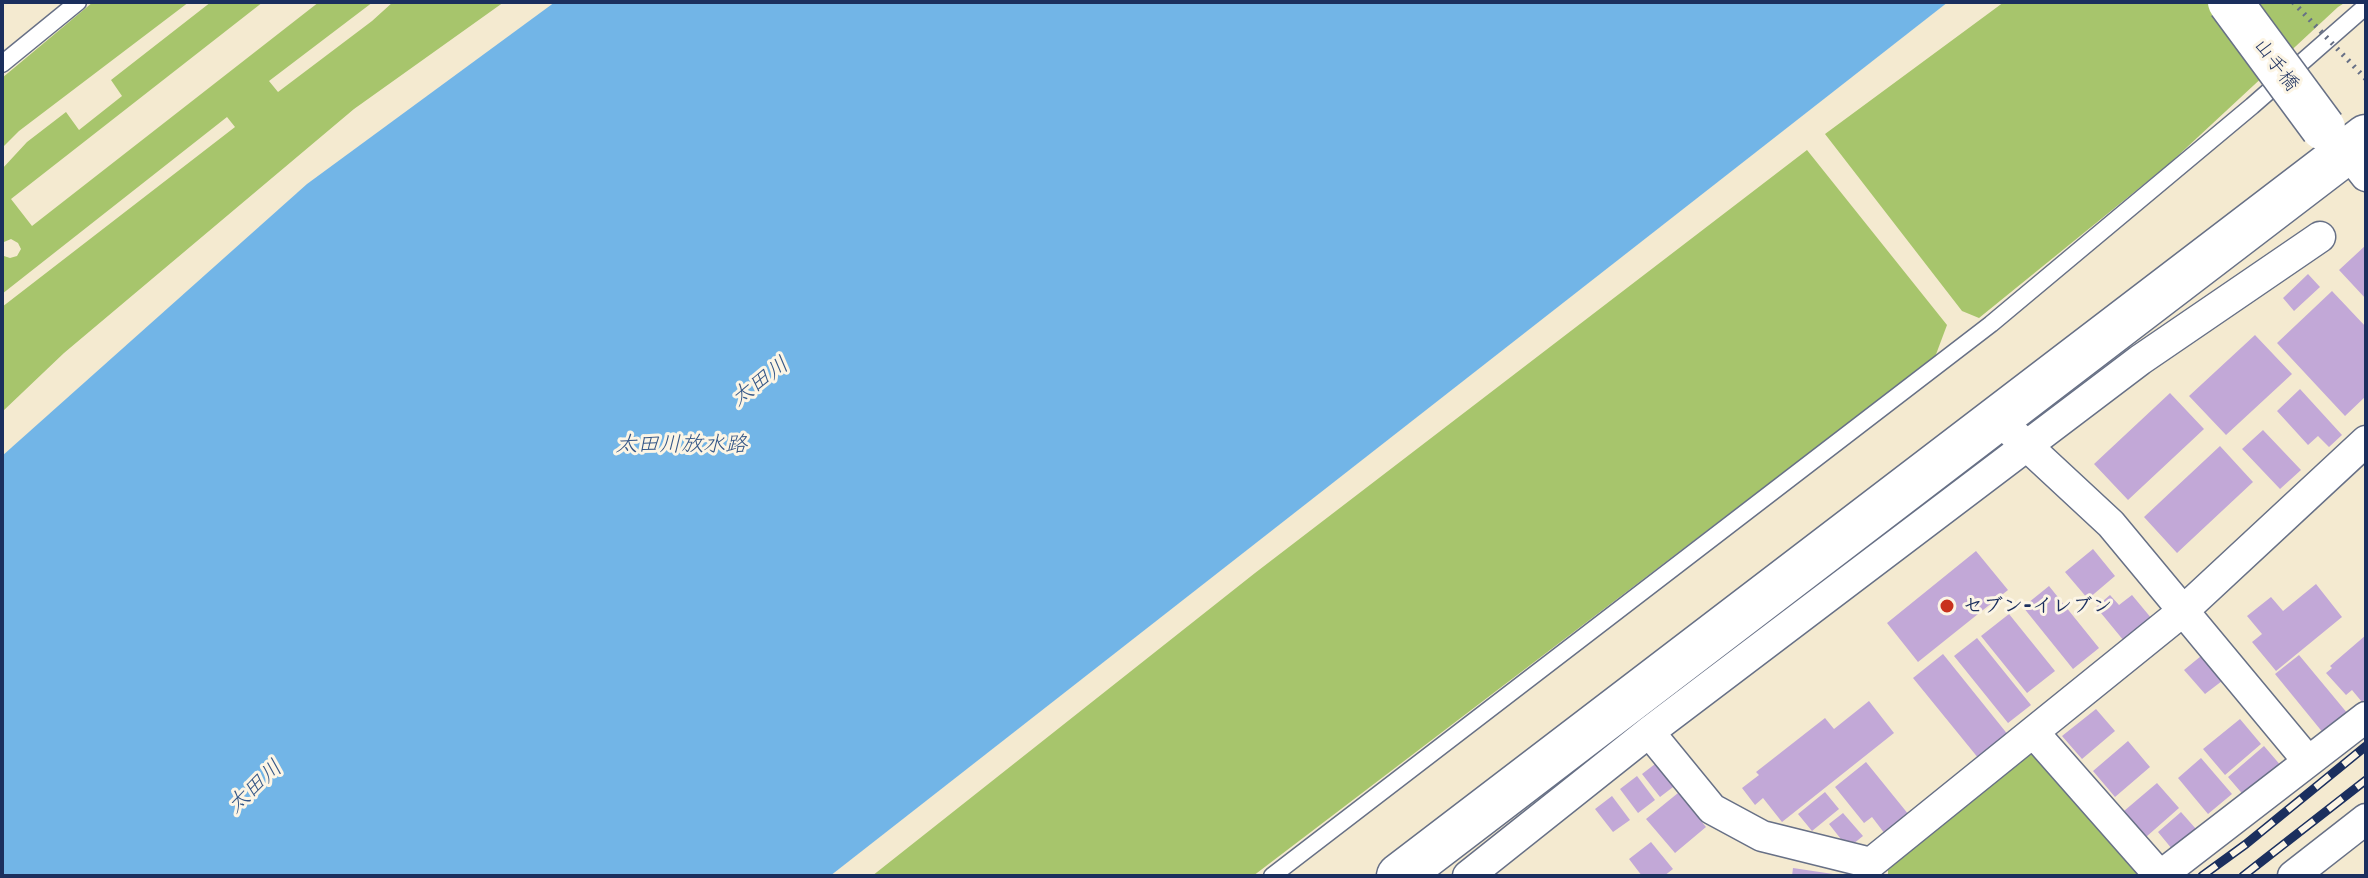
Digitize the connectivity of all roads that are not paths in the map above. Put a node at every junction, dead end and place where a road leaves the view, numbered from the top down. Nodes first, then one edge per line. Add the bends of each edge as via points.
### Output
1 (78, 2) edge
2 (2230, 2) edge
3 (2366, 6) edge
4 (2366, 24) edge
5 (2342, 27) junction
6 (2, 64) edge
7 (2351, 148) edge
8 (2320, 237) dead end
9 (2011, 432) junction
10 (2366, 441) edge
11 (2183, 611) junction
12 (2366, 717) edge
13 (1649, 732) junction
14 (2034, 733) junction
15 (2308, 761) junction
16 (2366, 819) edge
17 (1272, 876) edge
18 (1399, 876) edge
19 (1468, 876) edge
20 (2293, 876) edge

1 - 6 lane
2 - 7 street, 山手橋, bridge
3 - 5 lane
4 - 5 lane
5 - 17 lane via 1991,324
7 - 9 street
8 - 9 street via 2140,360
9 - 11 street via 2111,524
9 - 13 street
9 - 18 street
10 - 11 street
11 - 14 street
11 - 15 street
12 - 15 street
13 - 14 street via 1712,809 1762,836 1871,863
13 - 19 street
14 - 15 street via 2160,876
16 - 20 street

